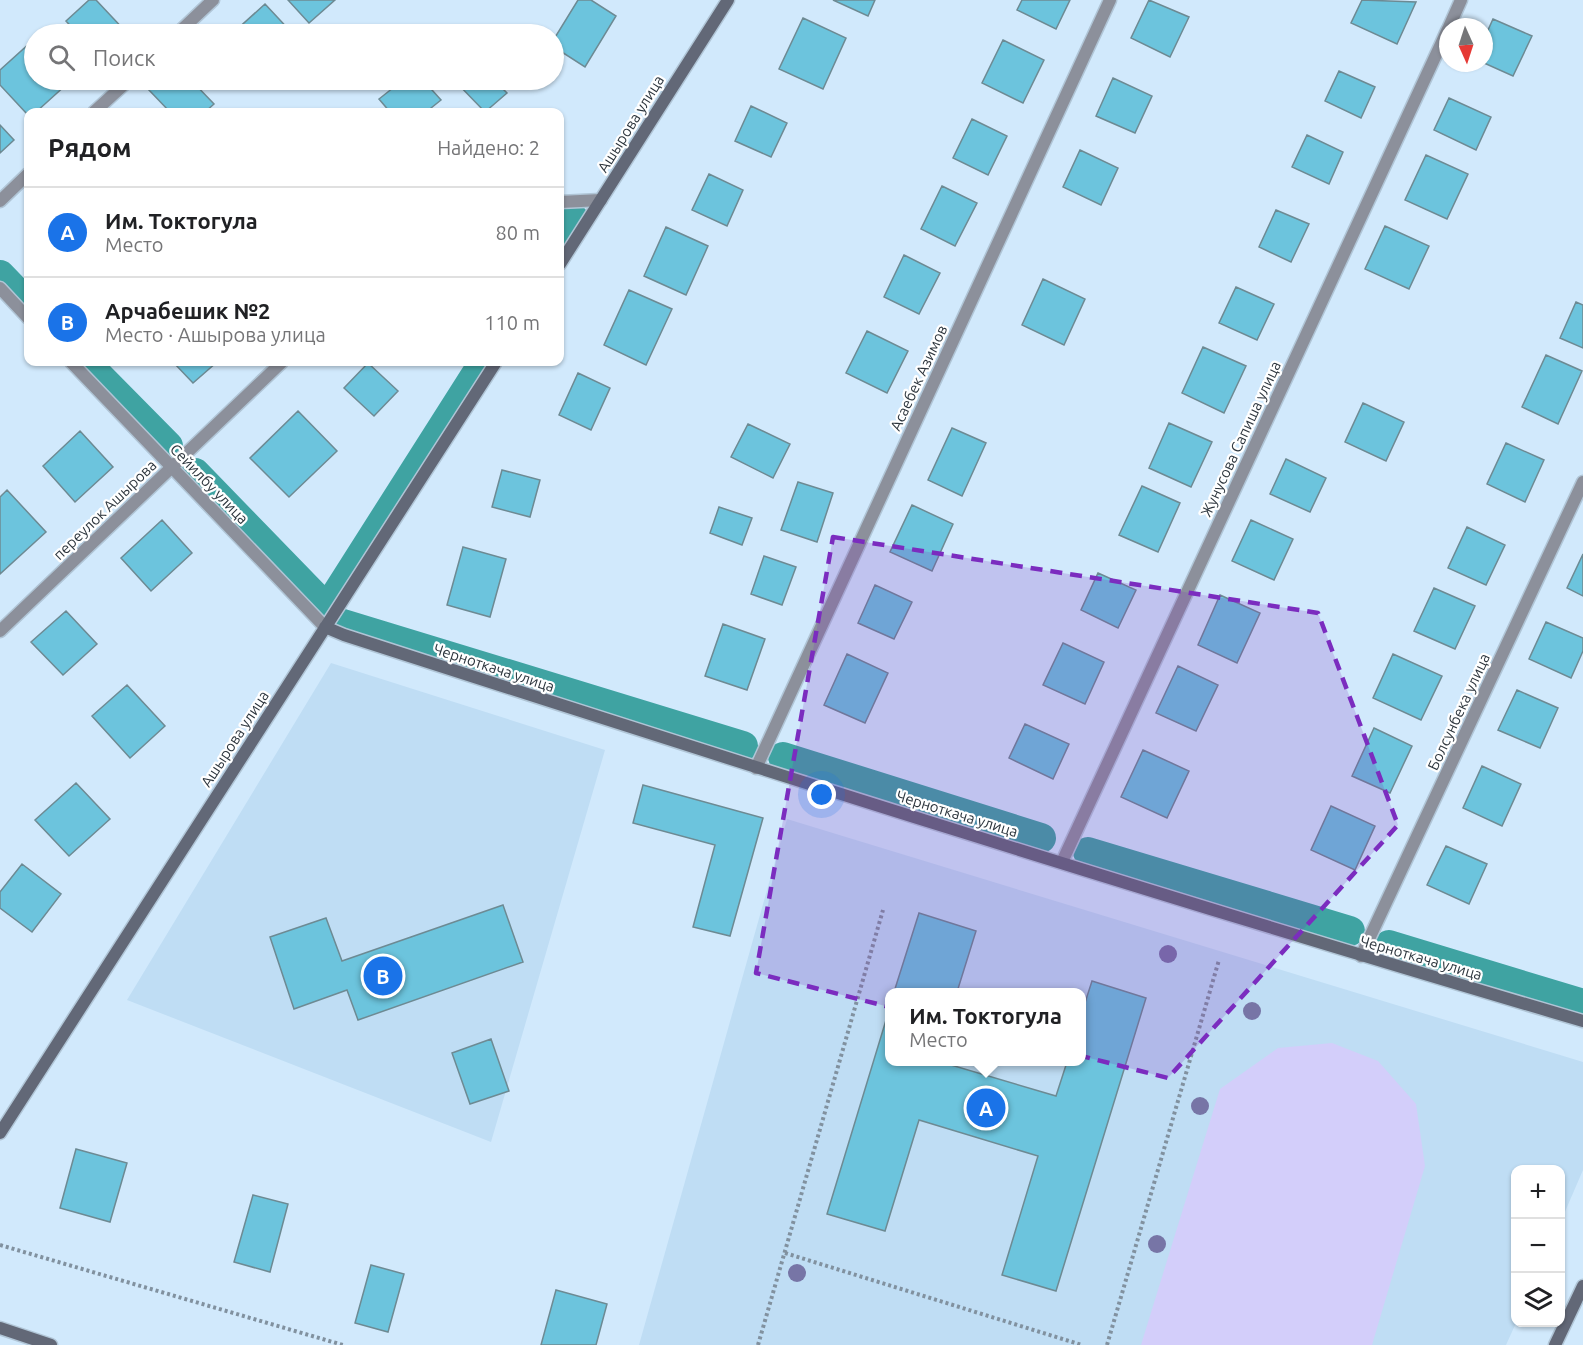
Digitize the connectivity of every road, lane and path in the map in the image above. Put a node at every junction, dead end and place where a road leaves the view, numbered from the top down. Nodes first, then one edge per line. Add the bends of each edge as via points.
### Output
1 (213, 0) edge
2 (728, 0) edge
3 (1110, 0) edge
4 (1461, 0) edge
5 (1453, 18) edge
6 (188, 24) edge
7 (1439, 47) edge
8 (118, 90) edge
9 (98, 108) edge
10 (24, 178) edge
11 (601, 200) junction
12 (0, 201) edge
13 (564, 201) edge
14 (564, 258) edge
15 (0, 288) edge
16 (24, 314) edge
17 (75, 366) edge
18 (278, 366) edge
19 (493, 366) edge
20 (172, 467) junction
21 (1583, 482) edge
22 (326, 627) junction
23 (0, 631) edge
24 (756, 768) junction
25 (1062, 862) junction
26 (884, 910) dead end
27 (1361, 956) junction
28 (1219, 960) dead end
29 (1583, 1021) edge
30 (0, 1133) edge
31 (0, 1245) edge
32 (785, 1253) junction
33 (1583, 1286) edge
34 (0, 1328) edge
35 (51, 1345) edge
36 (343, 1345) edge
37 (758, 1345) edge
38 (1082, 1345) edge
39 (1107, 1345) edge
40 (1555, 1345) edge

1 - 6 street
2 - 11 street, Ашырова улица
3 - 24 street, Асаебек Азимов
4 - 5 street, Жунусова Сапиша улица
7 - 25 street, Жунусова Сапиша улица
8 - 9 street
10 - 12 street
11 - 13 street
11 - 14 street, Ашырова улица
15 - 16 street
17 - 20 street, Сейилбу улица
18 - 20 street, переулок Ашырова
19 - 22 street, Ашырова улица
20 - 22 street, Сейилбу улица
20 - 23 street, переулок Ашырова
21 - 27 street, Болсунбека улица
22 - 24 street, Черноткача улица
22 - 30 street, Ашырова улица
24 - 25 street, Черноткача улица
25 - 27 street, Черноткача улица
26 - 32 path
27 - 29 street, Черноткача улица
28 - 39 path
31 - 36 path
32 - 37 path
32 - 38 path
33 - 40 street
34 - 35 street

